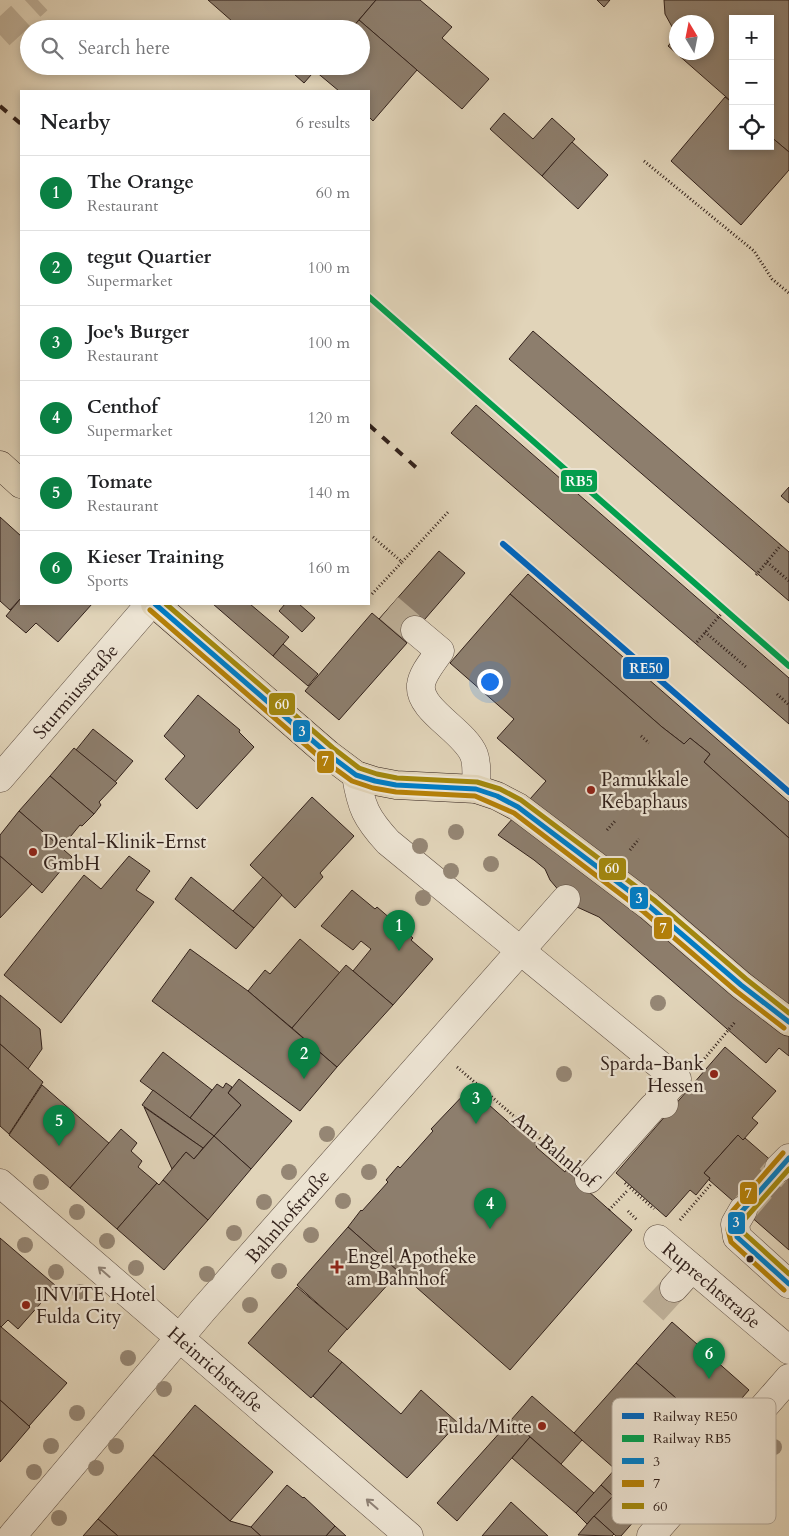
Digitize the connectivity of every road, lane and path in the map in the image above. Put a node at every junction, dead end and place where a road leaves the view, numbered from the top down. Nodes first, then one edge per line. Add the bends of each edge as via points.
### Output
1 (644, 161) dead end
2 (789, 293) edge
3 (0, 466) edge
4 (20, 483) edge
5 (449, 511) dead end
6 (373, 537) dead end
7 (781, 545) dead end
8 (402, 562) junction
9 (767, 562) junction
10 (756, 574) dead end
11 (789, 581) edge
12 (372, 594) dead end
13 (149, 605) edge
14 (156, 605) edge
15 (721, 614) dead end
16 (415, 630) tunnel mouth
17 (706, 632) junction
18 (697, 642) dead end
19 (746, 667) dead end
20 (777, 694) dead end
21 (789, 704) edge
22 (641, 736) dead end
23 (649, 743) dead end
24 (356, 775) junction
25 (0, 778) edge
26 (476, 790) junction
27 (616, 820) dead end
28 (608, 830) dead end
29 (639, 839) dead end
30 (630, 850) dead end
31 (566, 899) dead end
32 (520, 952) junction
33 (789, 1022) edge
34 (435, 1048) junction
35 (532, 1131) junction
36 (528, 1136) dead end
37 (589, 1179) joint
38 (622, 1181) dead end
39 (0, 1183) edge
40 (712, 1183) dead end
41 (629, 1189) junction
42 (609, 1210) dead end
43 (743, 1210) tunnel mouth
44 (664, 1227) junction
45 (692, 1268) junction
46 (789, 1284) edge
47 (674, 1288) tunnel mouth
48 (180, 1338) junction
49 (789, 1350) edge
50 (789, 1378) edge
51 (772, 1398) edge
52 (661, 1524) edge
53 (12, 1536) edge
54 (409, 1536) edge
55 (651, 1536) edge

1 - 2 path via 754,251 772,279
3 - 4 main road
5 - 8 path
6 - 8 path
7 - 9 path
8 - 12 path
9 - 10 path
9 - 11 path
13 - 25 street, Sturmiusstraße
14 - 24 main road
15 - 17 path
16 - 26 street via 440,651 421,681 421,693 470,745 477,767
17 - 18 path
17 - 19 path
20 - 21 path
22 - 23 path
24 - 26 main road via 396,785
24 - 32 street via 368,820 388,842
26 - 33 main road via 518,807 649,906
27 - 28 path
29 - 30 path
31 - 32 street, Bahnhofstraße
32 - 34 street, Bahnhofstraße
32 - 37 street via 677,1079 662,1100
34 - 35 path, Am Bahnhof
34 - 48 street, Bahnhofstraße
35 - 36 path
35 - 37 path, Am Bahnhof
38 - 41 path
48 -> 39 street, Heinrichstraße
40 - 44 path
41 - 42 path, bridge
41 - 44 path
43 - 46 street via 734,1224 737,1237
44 - 45 street, Ruprechtstraße
45 - 47 street
45 - 49 street, Ruprechtstraße
48 - 53 street, Bahnhofstraße
54 -> 48 street, Heinrichstraße
50 - 51 street
52 - 55 street

